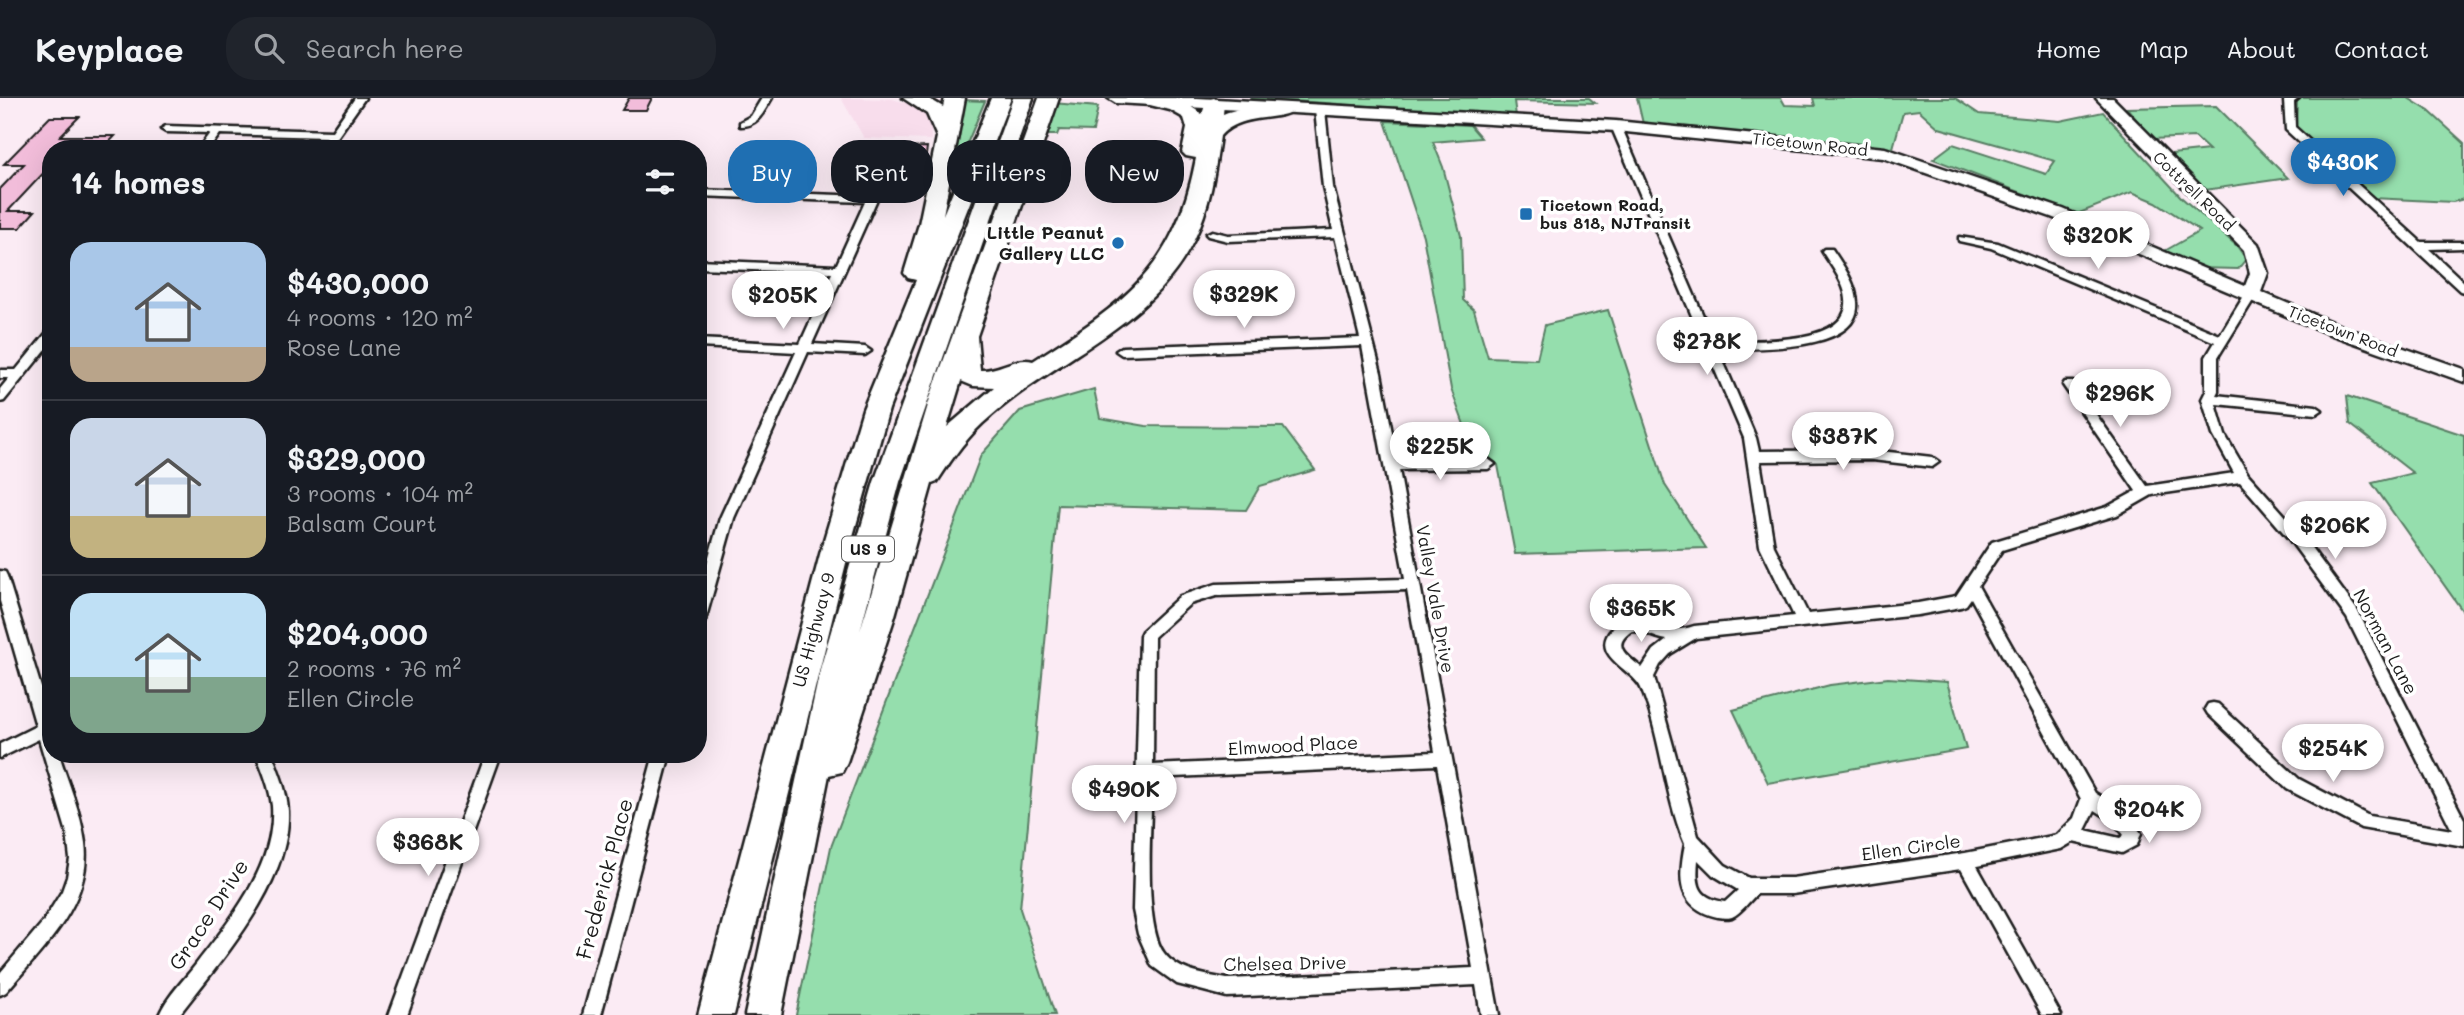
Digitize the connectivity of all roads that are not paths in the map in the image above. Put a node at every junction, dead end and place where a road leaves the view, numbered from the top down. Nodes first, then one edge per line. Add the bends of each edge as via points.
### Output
1 (360, 98) edge
2 (767, 98) edge
3 (914, 98) edge
4 (955, 98) edge
5 (1001, 98) edge
6 (1023, 98) edge
7 (1049, 98) edge
8 (1116, 98) edge
9 (2104, 98) edge
10 (2294, 98) edge
11 (1153, 100) junction
12 (1217, 102) edge
13 (1285, 108) junction
14 (1320, 110) junction
15 (744, 124) dead end
16 (1616, 126) junction
17 (166, 129) dead end
18 (218, 130) junction
19 (335, 134) junction
20 (945, 134) junction
21 (1209, 136) junction
22 (210, 140) edge
23 (331, 140) edge
24 (707, 192) edge
25 (831, 198) edge
26 (870, 203) edge
27 (1339, 233) junction
28 (1212, 234) dead end
29 (1964, 239) dead end
30 (2464, 245) edge
31 (2419, 246) junction
32 (1828, 251) dead end
33 (707, 264) edge
34 (838, 270) junction
35 (2464, 288) edge
36 (2252, 294) junction
37 (970, 324) junction
38 (2221, 340) junction
39 (1367, 342) junction
40 (707, 343) edge
41 (1712, 345) junction
42 (42, 346) edge
43 (803, 348) junction
44 (865, 351) dead end
45 (1122, 351) dead end
46 (0, 374) edge
47 (19, 374) junction
48 (2464, 376) edge
49 (2068, 385) dead end
50 (0, 398) edge
51 (2208, 399) junction
52 (876, 409) junction
53 (2316, 410) dead end
54 (1755, 456) junction
55 (1932, 462) dead end
56 (1488, 464) dead end
57 (1391, 465) junction
58 (2243, 478) junction
59 (2144, 492) junction
60 (896, 563) junction
61 (0, 576) edge
62 (1412, 584) junction
63 (1971, 586) junction
64 (707, 589) edge
65 (1804, 621) junction
66 (1686, 636) junction
67 (1648, 682) junction
68 (2213, 709) dead end
69 (42, 712) edge
70 (42, 730) edge
71 (0, 751) edge
72 (1444, 758) junction
73 (54, 763) edge
74 (267, 763) edge
75 (491, 763) edge
76 (660, 763) edge
77 (1143, 772) junction
78 (2089, 798) junction
79 (2073, 835) junction
80 (2464, 838) edge
81 (1693, 843) junction
82 (1965, 861) junction
83 (1753, 886) junction
84 (783, 911) junction
85 (1483, 976) junction
86 (0, 986) edge
87 (168, 1015) edge
88 (398, 1015) edge
89 (592, 1015) edge
90 (716, 1015) edge
91 (763, 1015) edge
92 (1490, 1015) edge
93 (2052, 1015) edge

1 - 19 street
2 - 15 street via 755,118
3 - 20 highway via 936,111
4 - 20 highway
5 - 52 highway, US Highway 9 / US 9
6 - 84 highway, US Highway 9 / US 9 via 887,482 836,666
7 - 37 highway
8 - 11 street, Ticetown Road
9 - 36 street, Cottrell Road via 2252,248 2259,273
10 - 31 street via 2288,113 2290,128
11 - 12 street, Ticetown Road
11 - 37 highway via 1190,113 1197,132 1176,224 1140,280 1094,322 1002,378 980,380 968,374 964,360
12 - 13 street, Ticetown Road
12 - 21 highway
13 - 14 street, Ticetown Road
13 - 21 highway via 1235,116
14 - 16 street, Ticetown Road
14 - 27 street, Valley Vale Drive via 1328,187
16 - 36 street, Ticetown Road via 1800,142 1895,156 2044,208
16 - 41 street
17 - 18 street
18 - 19 street
18 - 22 street
19 - 23 street
20 - 52 highway via 930,225
21 - 60 highway via 1193,218 1170,261 1114,321 998,398 957,435 923,486
24 - 25 street
26 - 34 street
27 - 28 street via 1228,238
27 - 39 street, Valley Vale Drive
29 - 38 street via 1994,245
30 - 31 street
31 - 35 street
32 - 41 street via 1848,288 1852,307 1847,324 1829,336
33 - 34 street
34 - 43 street
36 - 38 street, Norman Lane
36 - 48 street, Ticetown Road via 2335,330
37 - 60 highway via 911,499
38 - 51 street, Norman Lane via 2212,357
39 - 45 street
39 - 57 street, Valley Vale Drive
40 - 43 street
41 - 54 street
42 - 47 street
43 - 44 street
43 - 64 street via 727,518
46 - 47 street
47 - 50 street
49 - 59 street
51 - 53 street
51 - 58 street, Norman Lane via 2219,435
52 - 90 highway, US Highway 9 / US 9 via 837,543
54 - 55 street via 1872,455
54 - 65 street via 1768,546
56 - 57 street
57 - 62 street, Valley Vale Drive
58 - 59 street
58 - 80 street, Norman Lane via 2294,535 2352,614
59 - 63 street via 2112,511 1997,546
60 - 84 highway
61 - 69 street
62 - 72 street, Valley Vale Drive
62 - 77 street, Chelsea Drive via 1216,590 1185,600 1147,635
63 - 65 street via 1961,601
63 - 78 street
65 - 66 street
66 - 67 street via 1653,660
66 - 67 street via 1659,633 1643,625 1629,625 1617,633 1615,653
67 - 81 street, Ellen Circle
68 - 80 street via 2293,784 2367,823
70 - 71 street
72 - 77 street, Elmwood Place
72 - 85 street, Valley Vale Drive
73 - 86 street via 74,830 78,867 61,909
74 - 87 street, Grace Drive via 278,791 280,816 270,862 234,924
75 - 88 street
76 - 89 street, Frederick Place
77 - 85 street, Chelsea Drive via 1142,910 1158,960 1183,978 1227,988
78 - 79 street via 2088,811
78 - 79 street via 2120,817 2133,833 2131,840 2122,846
79 - 82 street, Ellen Circle via 2061,842
81 - 83 street, Ellen Circle via 1719,870
81 - 83 street, Ellen Circle via 1688,883 1711,910 1728,910
82 - 83 street, Ellen Circle via 1792,886
82 - 93 street
84 - 91 highway, US Highway 9 / US 9
85 - 92 street, Valley Vale Drive

